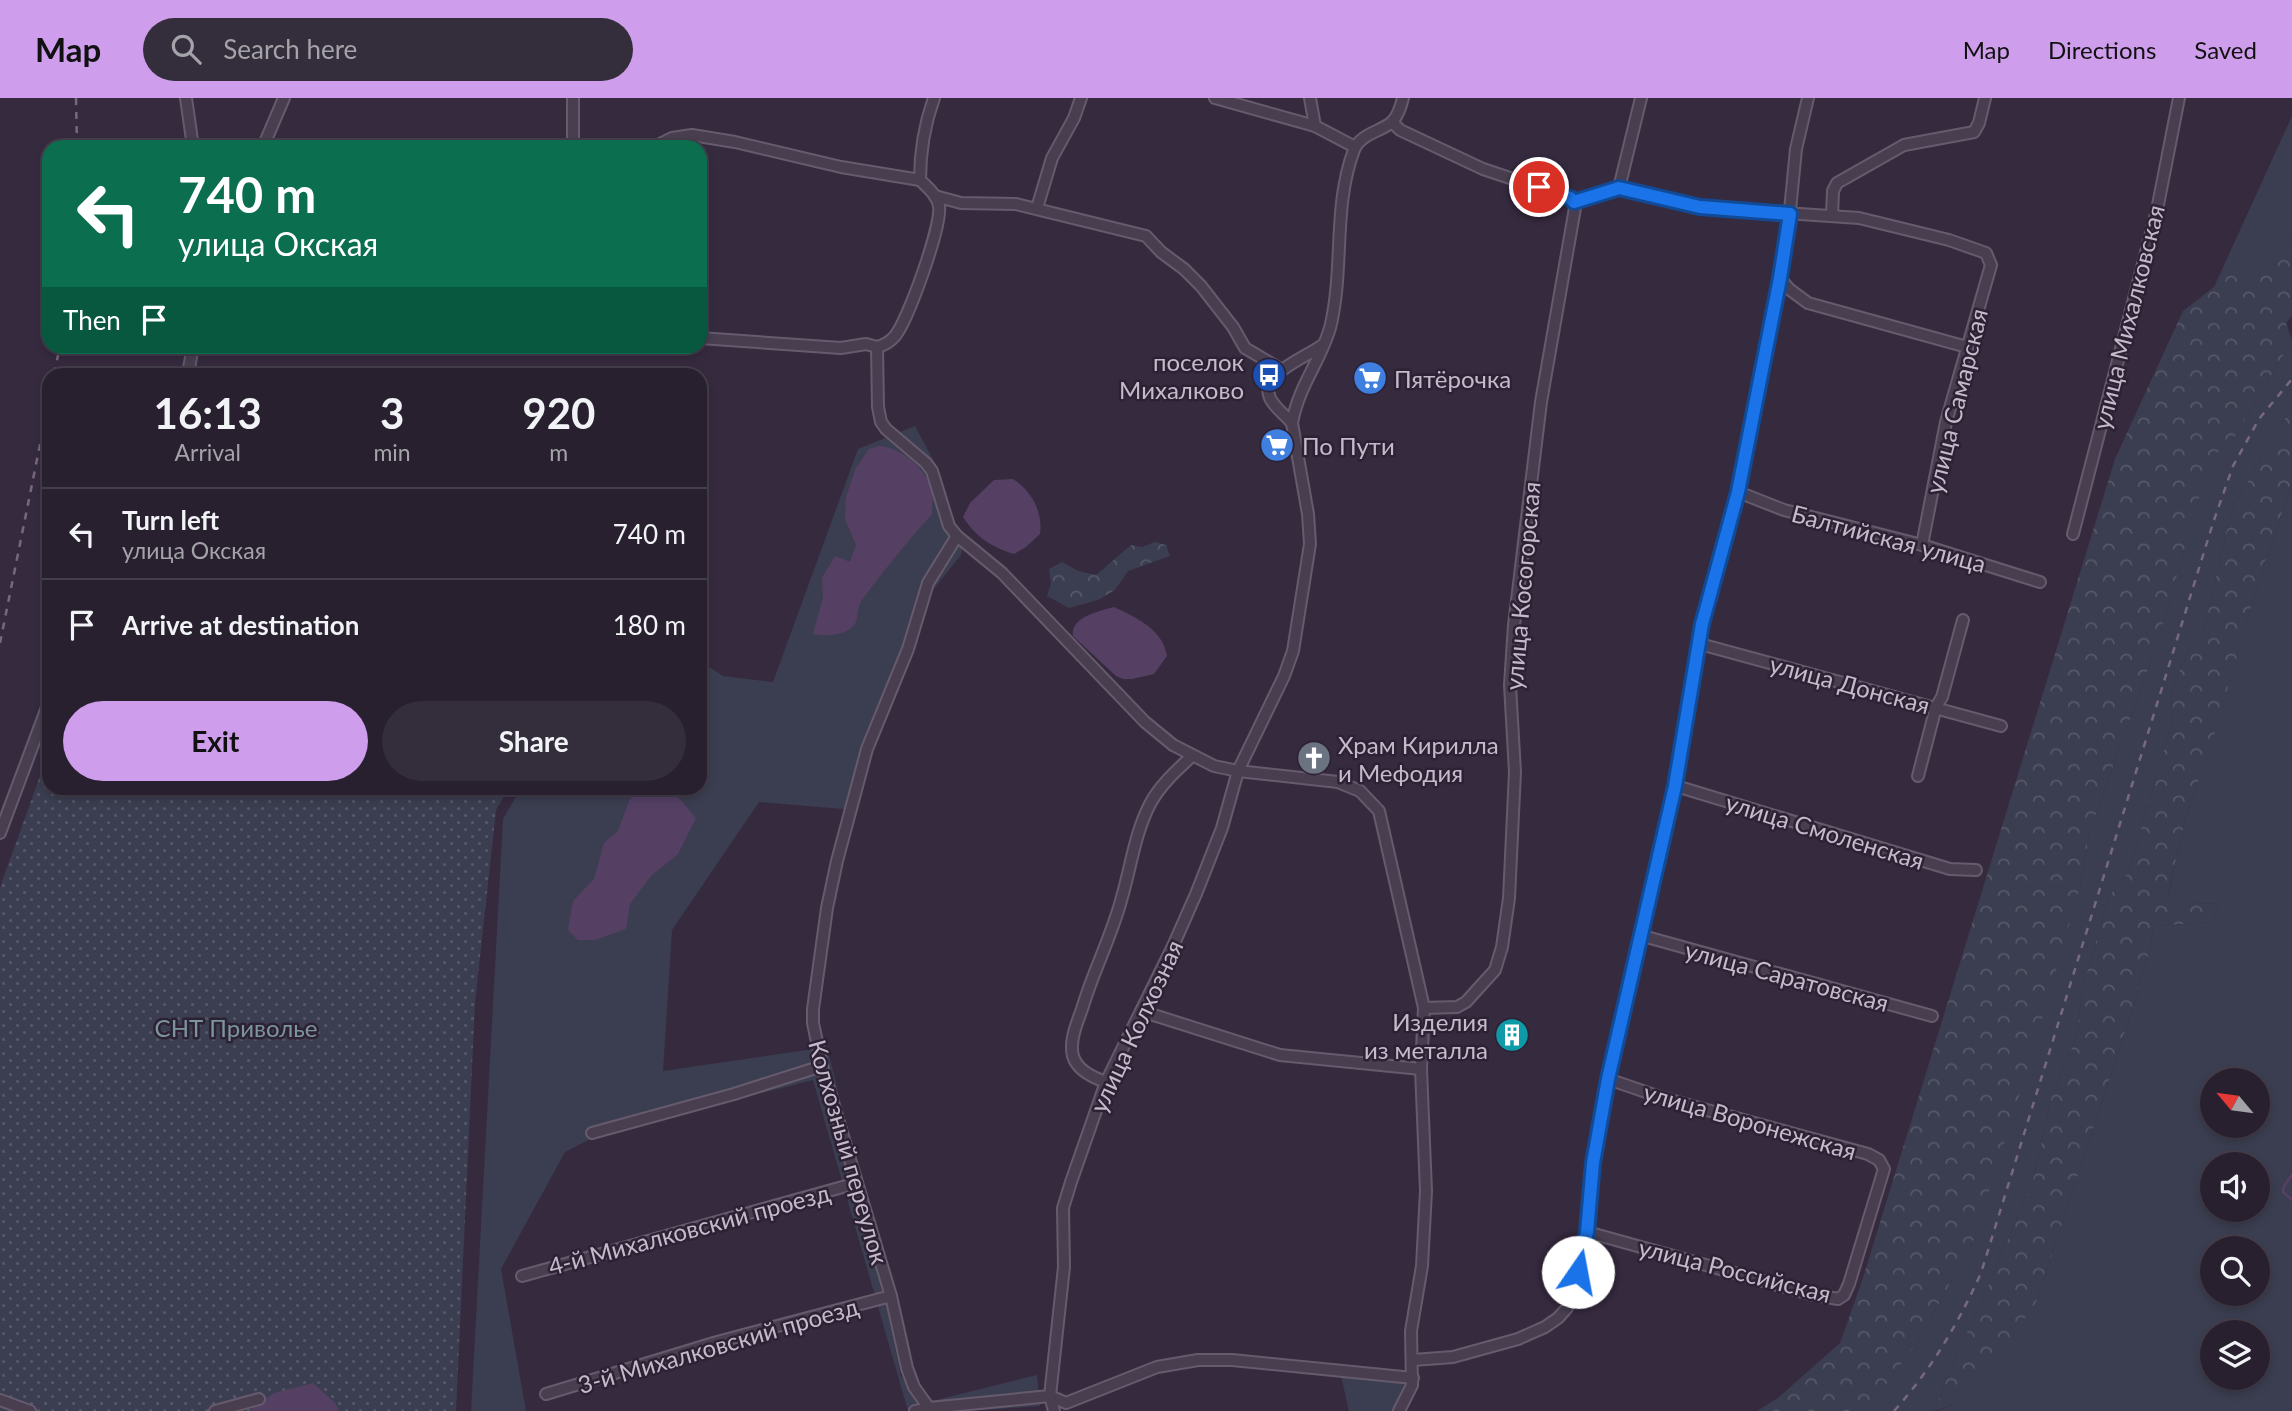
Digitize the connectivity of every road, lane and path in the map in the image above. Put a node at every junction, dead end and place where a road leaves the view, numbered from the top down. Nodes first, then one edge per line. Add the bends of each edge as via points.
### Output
1 (186, 98) edge
2 (284, 98) edge
3 (573, 98) edge
4 (934, 98) edge
5 (1082, 98) edge
6 (1215, 98) edge
7 (1310, 98) edge
8 (1403, 98) edge
9 (1641, 98) edge
10 (1808, 98) edge
11 (1985, 98) edge
12 (2179, 98) edge
13 (1392, 121) junction
14 (1315, 126) junction
15 (191, 140) edge
16 (266, 140) edge
17 (573, 140) edge
18 (668, 140) edge
19 (1355, 147) junction
20 (920, 180) junction
21 (1619, 188) junction
22 (935, 196) junction
23 (1574, 202) junction
24 (1037, 208) junction
25 (1790, 214) junction
26 (1832, 215) junction
27 (1780, 278) junction
28 (707, 338) edge
29 (1324, 344) junction
30 (877, 347) junction
31 (1967, 347) junction
32 (1280, 368) junction
33 (1292, 423) junction
34 (1738, 492) junction
35 (2073, 534) dead end
36 (957, 536) junction
37 (1922, 545) junction
38 (2040, 582) dead end
39 (1963, 620) dead end
40 (1700, 644) junction
41 (1936, 707) junction
42 (42, 721) edge
43 (2001, 726) dead end
44 (1192, 756) junction
45 (1238, 771) junction
46 (1918, 776) dead end
47 (1675, 786) junction
48 (0, 833) edge
49 (1976, 870) dead end
50 (1643, 936) junction
51 (1424, 1009) junction
52 (1142, 1011) junction
53 (1931, 1016) dead end
54 (822, 1066) junction
55 (1421, 1069) junction
56 (1608, 1079) junction
57 (1105, 1083) junction
58 (592, 1133) dead end
59 (856, 1183) junction
60 (1587, 1232) junction
61 (522, 1276) dead end
62 (891, 1296) junction
63 (1842, 1297) joint
64 (1413, 1360) junction
65 (1413, 1378) junction
66 (546, 1394) dead end
67 (1050, 1396) junction
68 (259, 1399) dead end
69 (0, 1400) edge
70 (929, 1408) junction
71 (30, 1411) edge
72 (215, 1411) edge
73 (915, 1411) edge
74 (1054, 1411) edge
75 (1399, 1411) edge

1 - 15 street
2 - 16 street
3 - 17 street
4 - 20 street via 923,134
5 - 24 street via 1052,158
6 - 14 street
7 - 14 street
8 - 13 street
9 - 21 street
10 - 25 street via 1796,149
11 - 26 street via 1974,132 1904,145 1835,185
12 - 35 street, улица Михалковская via 2157,210
13 - 19 street
13 - 23 street via 1400,130 1483,169
14 - 19 street
18 - 20 street via 691,135
19 - 29 street via 1343,187 1332,315
20 - 22 street
21 - 23 street
21 - 25 street via 1700,207
22 - 24 street via 961,203
22 - 30 street via 939,212 914,294 898,331
23 - 51 street, улица Косогорская via 1541,402 1514,625 1510,685 1514,786 1505,935 1495,970 1466,1002
24 - 32 street via 1146,236 1201,286 1245,348
25 - 26 street
25 - 27 street
26 - 31 street, улица Самарская via 1984,252 1991,263
27 - 31 street via 1808,303
27 - 34 street
28 - 30 street
29 - 32 street
29 - 33 street via 1304,383
30 - 36 street via 881,422 932,471 949,526
31 - 37 street, улица Самарская via 1940,448
32 - 33 street via 1264,395
33 - 45 street, улица Колхозная via 1310,544 1291,660
34 - 37 street, Балтийская улица via 1784,510
34 - 40 street
36 - 44 street via 1002,573 1145,722
36 - 54 street, Колхозный переулок via 928,583 908,649 873,729 848,816 827,908 813,1009
37 - 38 street, Балтийская улица
39 - 41 street
40 - 41 street, улица Донская
40 - 47 street
41 - 43 street, улица Донская
41 - 46 street
42 - 48 street
44 - 45 street
44 - 57 street via 1148,808 1076,1026 1074,1060
45 - 51 street via 1338,782 1372,801 1381,814
45 - 52 street, улица Колхозная via 1219,836
47 - 49 street, улица Смоленская via 1950,869
47 - 50 street
50 - 53 street, улица Саратовская
50 - 56 street
51 - 55 street
52 - 55 street via 1280,1055
52 - 57 street, улица Колхозная
54 - 58 street
54 - 59 street, Колхозный переулок
55 - 64 street via 1426,1191 1421,1276 1411,1331
56 - 60 street
56 - 63 street, улица Воронежская via 1880,1160 1884,1171
57 - 67 street, улица Колхозная via 1063,1209 1064,1267
59 - 61 street, 4-й Михалковский проезд
59 - 62 street, Колхозный переулок
60 - 63 street, улица Российская via 1810,1294
60 - 64 street via 1570,1302 1549,1325 1477,1351
62 - 66 street, 3-й Михалковский проезд
62 - 70 street, Колхозный переулок via 907,1368
64 - 65 street
65 - 67 street via 1205,1360 1157,1367 1066,1403
65 - 75 street
67 - 70 street
67 - 74 street, улица Колхозная
68 - 72 street
69 - 71 street
70 - 73 street

